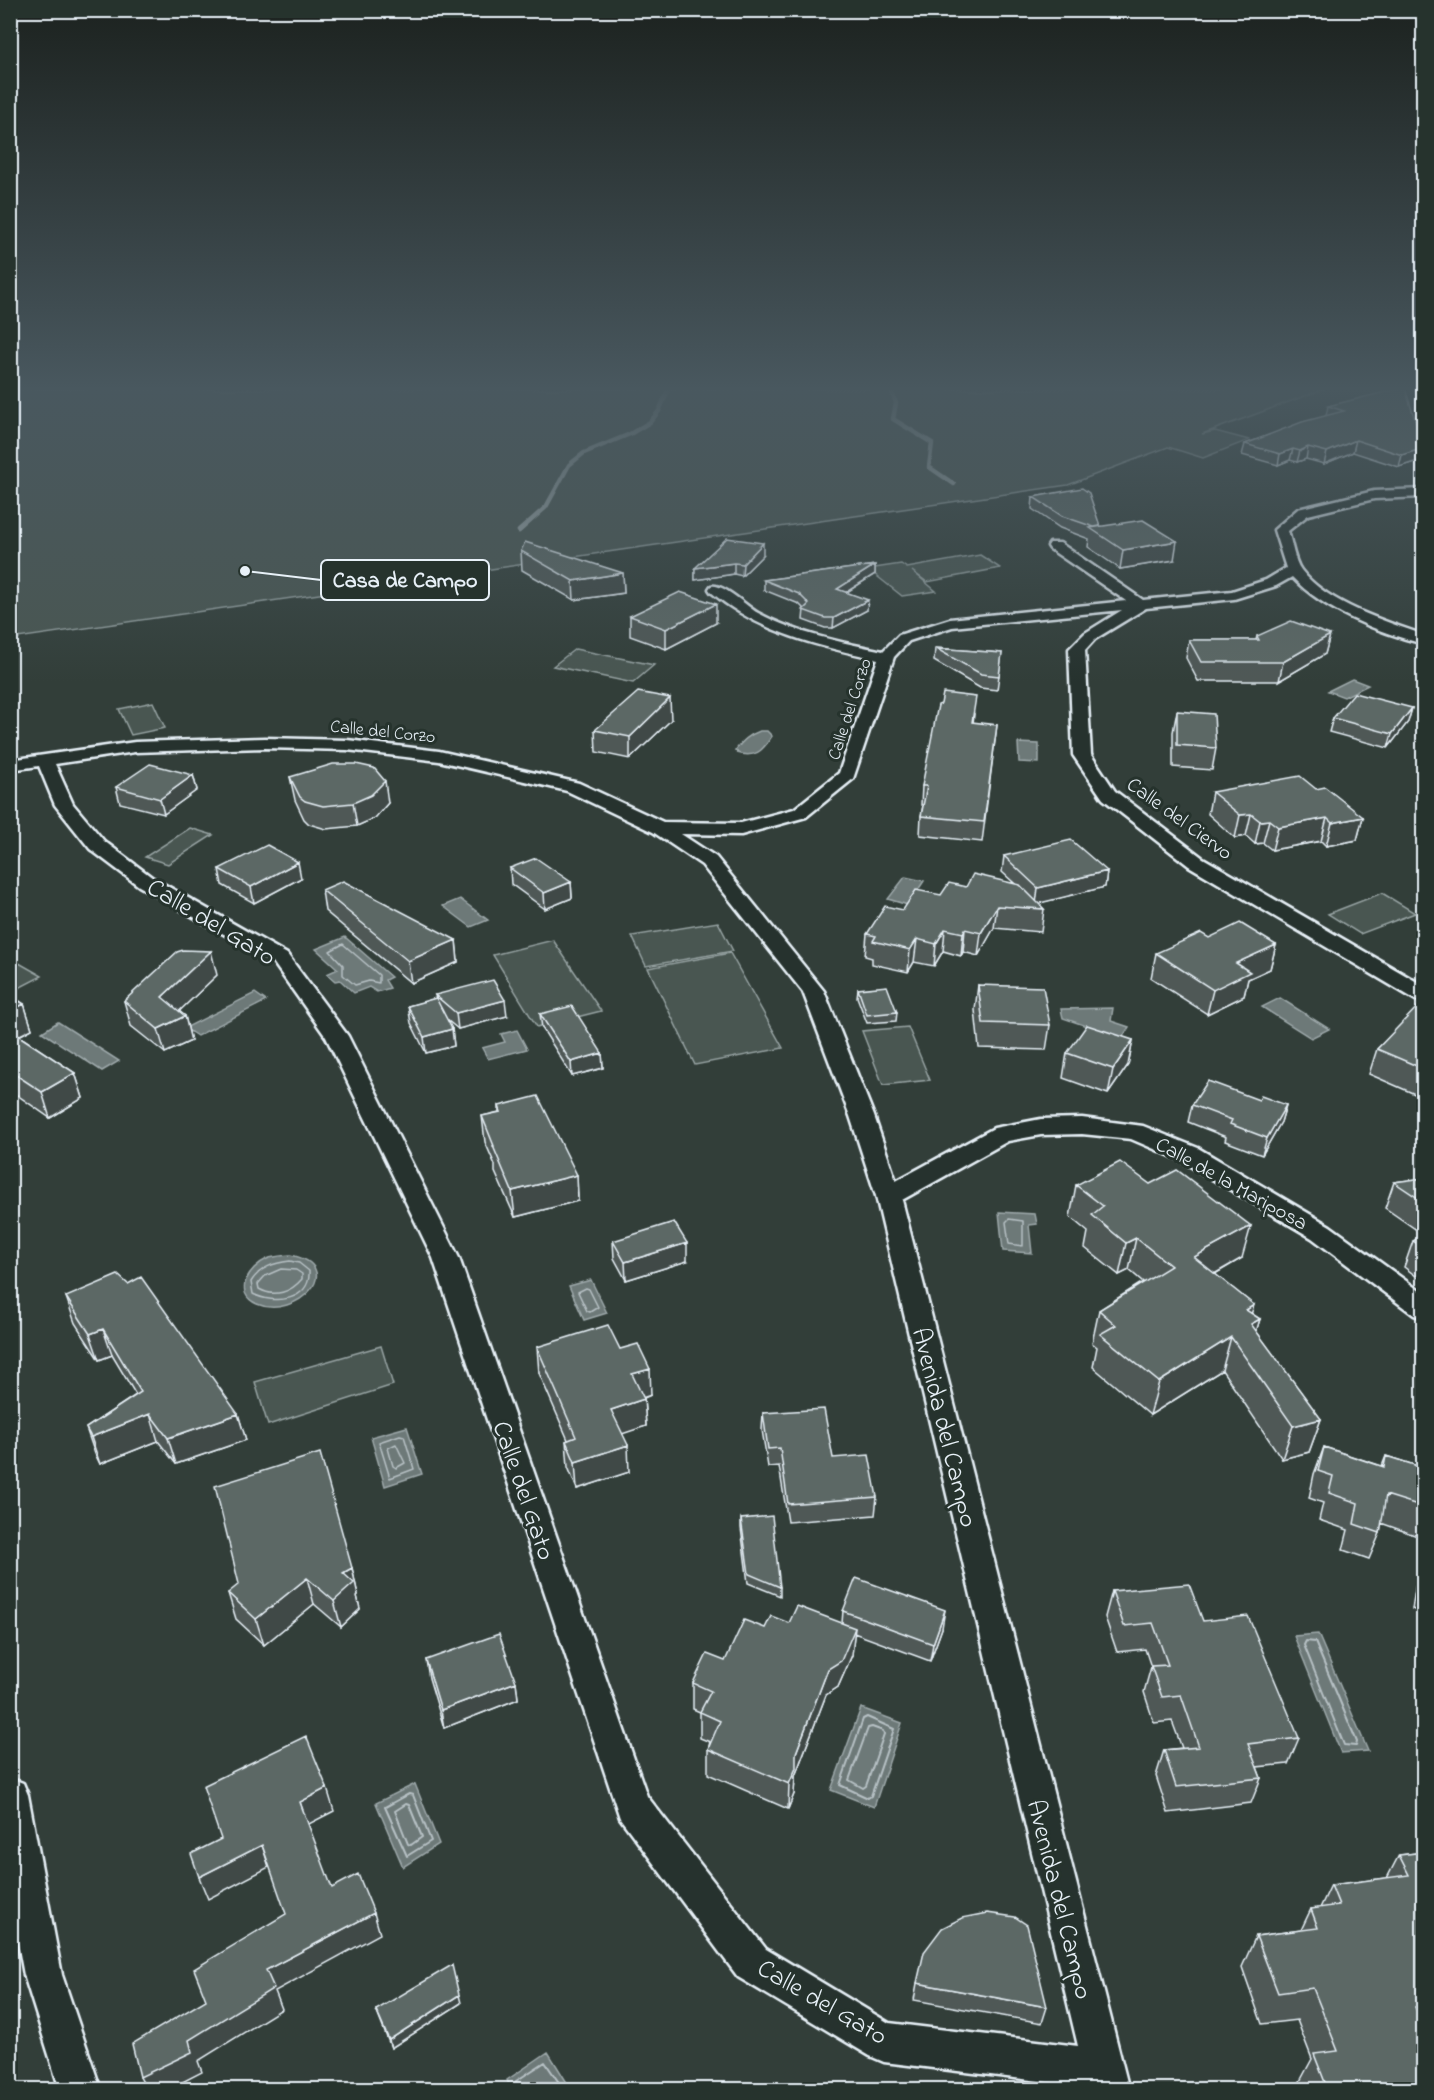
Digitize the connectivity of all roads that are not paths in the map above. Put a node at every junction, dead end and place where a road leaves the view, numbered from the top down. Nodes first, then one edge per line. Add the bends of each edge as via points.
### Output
1 (1424, 493) edge
2 (1055, 546) dead end
3 (1298, 577) junction
4 (716, 589) dead end
5 (1141, 605) junction
6 (1026, 615) junction
7 (1090, 636) junction
8 (1424, 640) edge
9 (887, 656) junction
10 (45, 760) junction
11 (10, 765) edge
12 (660, 828) junction
13 (741, 829) junction
14 (709, 861) junction
15 (1424, 995) edge
16 (889, 1196) junction
17 (1424, 1308) edge
18 (10, 1795) edge
19 (1106, 2079) edge
20 (81, 2090) edge

1 - 3 street via 1374,495 1303,513 1281,530
2 - 5 street
3 - 5 street, Calle del Corzo via 1234,595
3 - 8 street via 1358,616
4 - 9 street via 735,607 775,628
5 - 6 street, Calle del Corzo
5 - 7 street
6 - 7 street via 1064,624
6 - 9 street, Calle del Corzo via 950,623 904,638
7 - 15 street, Calle del Ciervo via 1077,649 1082,755 1109,795 1196,862
9 - 13 street, Calle del Corzo via 847,776 800,813
10 - 11 street, Calle del Corzo
10 - 12 street, Calle del Corzo via 135,747 347,745 439,756 573,788
10 - 19 street, Calle del Gato via 64,805 97,845 146,882 280,958 337,1036 446,1258 633,1806 752,1963 884,2042
12 - 13 street, Calle del Corzo
12 - 14 street, Avenida del Campo
13 - 14 street
14 - 16 street, Avenida del Campo via 813,991
16 - 17 street, Calle de la Mariposa via 1002,1134 1051,1126 1135,1132 1189,1154 1322,1232
16 - 19 street, Avenida del Campo
18 - 20 street via 43,1975

